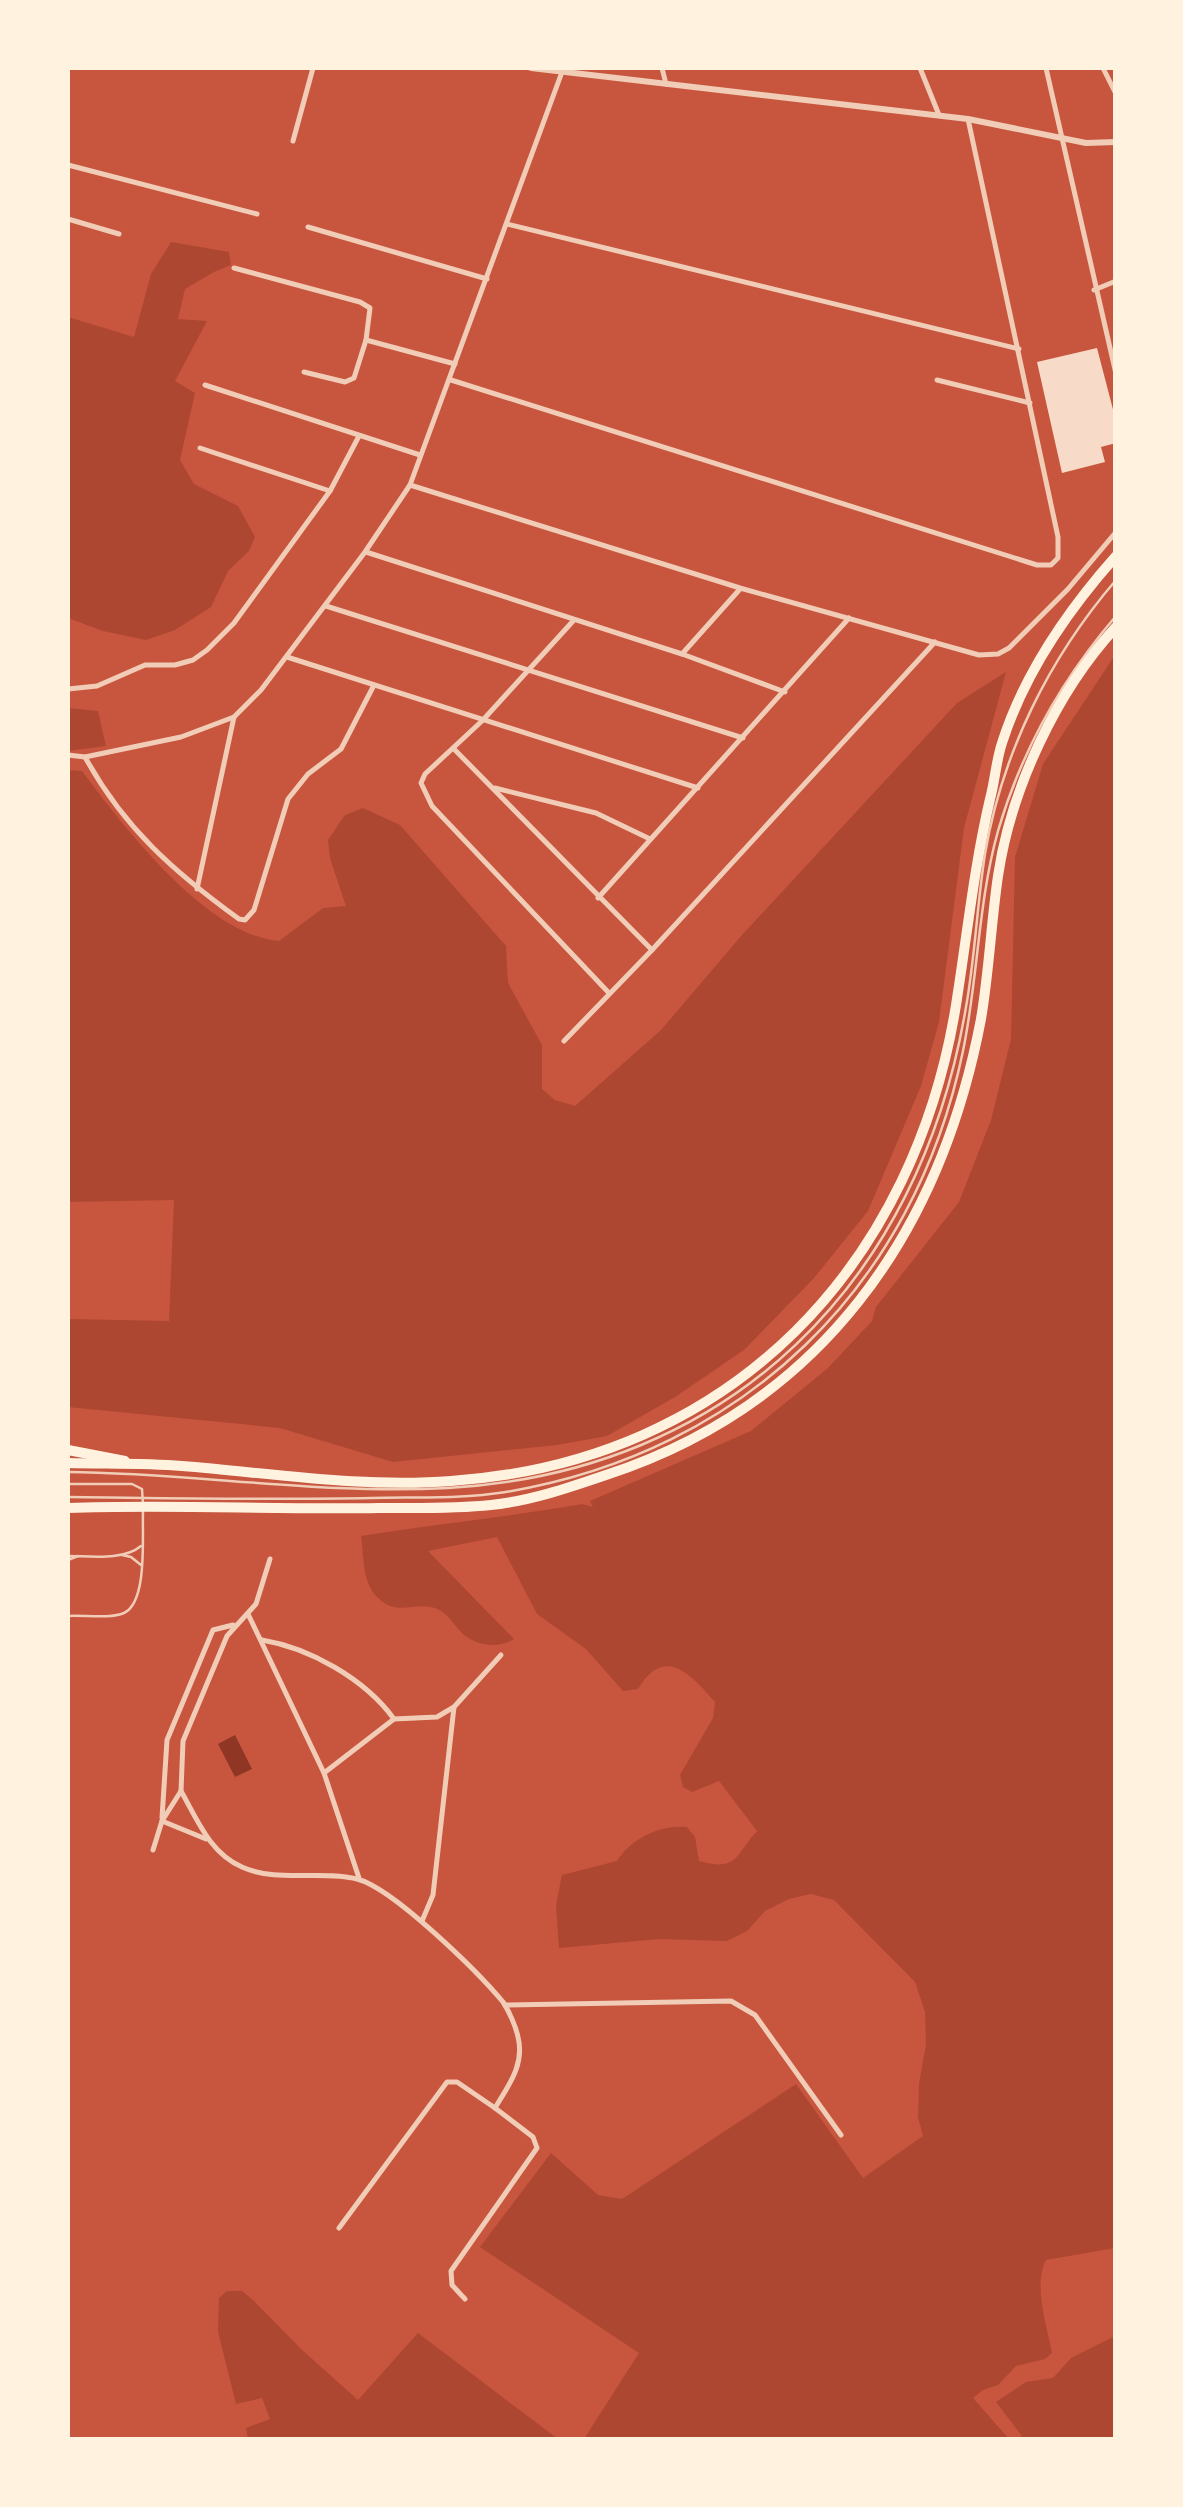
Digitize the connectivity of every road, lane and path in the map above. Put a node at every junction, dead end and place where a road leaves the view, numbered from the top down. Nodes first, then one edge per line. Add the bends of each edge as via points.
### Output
1 (313, 68) edge
2 (531, 68) edge
3 (662, 68) edge
4 (920, 68) edge
5 (1046, 68) edge
6 (1103, 68) edge
7 (562, 72) junction
8 (666, 84) junction
9 (1116, 94) edge
10 (939, 115) junction
11 (968, 118) junction
12 (1063, 139) junction
13 (293, 141) dead end
14 (1116, 142) edge
15 (68, 165) edge
16 (256, 214) dead end
17 (68, 220) edge
18 (507, 224) junction
19 (308, 228) dead end
20 (118, 234) dead end
21 (234, 268) dead end
22 (487, 280) junction
23 (1116, 281) edge
24 (1094, 290) junction
25 (366, 340) junction
26 (1019, 348) junction
27 (456, 364) junction
28 (304, 372) dead end
29 (1116, 374) edge
30 (451, 380) junction
31 (937, 380) dead end
32 (205, 385) dead end
33 (1030, 403) junction
34 (359, 436) junction
35 (200, 448) dead end
36 (422, 455) junction
37 (410, 485) junction
38 (330, 491) junction
39 (1116, 532) edge
40 (365, 552) junction
41 (1116, 556) edge
42 (1116, 580) edge
43 (740, 588) junction
44 (326, 606) junction
45 (1116, 616) edge
46 (849, 618) junction
47 (574, 620) junction
48 (1116, 626) edge
49 (935, 642) junction
50 (682, 654) junction
51 (286, 657) junction
52 (530, 670) junction
53 (373, 686) junction
54 (68, 690) edge
55 (785, 692) junction
56 (234, 717) junction
57 (483, 720) junction
58 (743, 738) junction
59 (454, 749) junction
60 (68, 755) edge
61 (85, 757) junction
62 (492, 787) junction
63 (698, 788) junction
64 (650, 839) junction
65 (198, 889) junction
66 (598, 898) junction
67 (652, 950) junction
68 (609, 993) junction
69 (564, 1041) dead end
70 (68, 1450) edge
71 (68, 1464) edge
72 (136, 1464) junction
73 (68, 1472) edge
74 (68, 1484) edge
75 (68, 1497) edge
76 (109, 1502) junction
77 (158, 1502) junction
78 (68, 1508) edge
79 (142, 1545) junction
80 (120, 1555) junction
81 (68, 1558) edge
82 (270, 1560) dead end
83 (142, 1566) junction
84 (248, 1614) junction
85 (68, 1616) edge
86 (234, 1625) junction
87 (260, 1640) junction
88 (501, 1655) dead end
89 (454, 1707) junction
90 (394, 1719) junction
91 (324, 1773) junction
92 (181, 1791) junction
93 (162, 1821) junction
94 (209, 1840) junction
95 (153, 1850) dead end
96 (360, 1879) junction
97 (422, 1921) junction
98 (505, 2005) junction
99 (495, 2108) junction
100 (841, 2135) dead end
101 (339, 2228) dead end
102 (465, 2299) dead end

1 - 13 street
2 - 7 street
3 - 8 street
4 - 10 street
5 - 12 street
6 - 9 street
7 - 8 street
7 - 18 street
8 - 10 street
10 - 11 street
11 - 12 street
11 - 26 street
12 - 14 street
12 - 24 street
15 - 16 street
17 - 20 street
18 - 22 street
18 - 26 street
19 - 22 street
21 - 25 street via 367,304 372,312
22 - 27 street
23 - 24 street
24 - 29 street
25 - 27 street
25 - 28 street via 350,381
26 - 33 street
27 - 30 street
30 - 33 street via 1046,566 1058,558 1058,537
30 - 36 street
31 - 33 street
32 - 34 street
34 - 36 street
34 - 38 street
35 - 38 street
36 - 37 street
37 - 40 street
37 - 43 street
38 - 54 street via 207,650 193,660 145,664 97,686
39 - 49 street via 1009,648 979,656
40 - 44 street
40 - 47 street
41 - 72 highway via 1048,646 1002,745 977,853 948,1050 914,1159 876,1233 805,1324 766,1360 670,1422 614,1448 518,1474 384,1482
42 - 73 lane via 1092,606 1032,704 996,802 956,1060 921,1165 845,1294 771,1367 674,1432 502,1483 382,1488
43 - 46 street
43 - 50 street
44 - 51 street
44 - 52 street
45 - 77 lane via 1046,713 998,831 961,1063 924,1177 844,1305 777,1374 677,1439 504,1492
46 - 49 street
46 - 55 street
47 - 50 street
47 - 52 street
48 - 77 highway via 1053,718 1022,783 998,872 970,1072 934,1180 853,1308 772,1391 679,1448 554,1493 506,1503 325,1509
49 - 67 street
50 - 55 street
51 - 53 street
51 - 56 street
52 - 57 street
52 - 58 street
53 - 57 street
53 - 65 street via 341,749 288,799 251,914 239,919
55 - 58 street
56 - 61 street via 181,737
56 - 65 street
57 - 59 street
57 - 63 street
58 - 63 street
59 - 62 street
59 - 68 street via 421,783 432,806
60 - 61 street
61 - 65 street via 116,808
62 - 64 street via 596,814
62 - 66 street
63 - 64 street
64 - 66 street
66 - 67 street
67 - 68 street
68 - 69 street
70 - 72 highway
71 - 72 highway
74 - 79 lane via 138,1486 144,1493
75 - 76 lane
76 - 77 highway
76 - 78 highway
79 - 80 lane
79 - 83 lane
80 - 81 lane
80 - 83 lane
82 - 84 street
83 - 85 lane via 128,1611
84 - 86 street
84 - 87 street
86 - 92 street via 183,1742
86 - 93 street via 212,1630 167,1740
87 - 90 street via 300,1649 366,1688
87 - 91 street
88 - 89 street
89 - 90 street via 437,1717
89 - 97 street via 434,1895
90 - 91 street
91 - 96 street
92 - 93 street
92 - 94 street
93 - 94 street
93 - 95 street
94 - 96 street via 244,1869
96 - 97 street
97 - 98 street
98 - 99 street via 518,2036 518,2067
98 - 100 street via 741,2005
99 - 101 street via 447,2082
99 - 102 street via 533,2136 537,2148 450,2271

